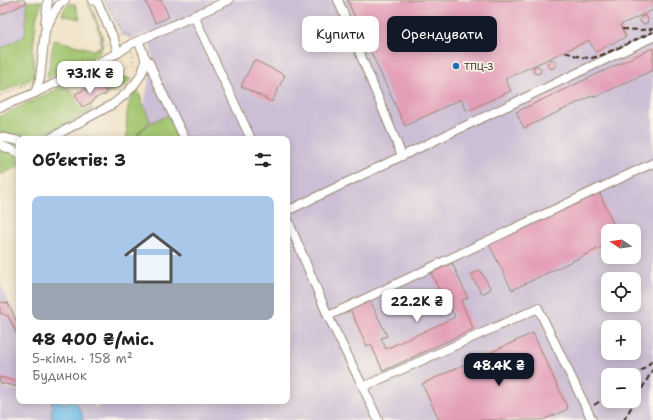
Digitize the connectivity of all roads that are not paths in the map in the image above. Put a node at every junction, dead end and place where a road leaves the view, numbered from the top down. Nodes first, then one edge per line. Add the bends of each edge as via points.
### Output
1 (48, 0) edge
2 (65, 0) edge
3 (229, 0) edge
4 (338, 0) edge
5 (98, 1) edge
6 (214, 3) edge
7 (194, 16) junction
8 (45, 31) junction
9 (653, 37) edge
10 (138, 41) junction
11 (118, 53) junction
12 (145, 57) junction
13 (34, 93) junction
14 (0, 107) edge
15 (54, 136) edge
16 (184, 136) edge
17 (250, 136) edge
18 (0, 137) edge
19 (16, 141) edge
20 (0, 145) edge
21 (16, 152) edge
22 (402, 156) junction
23 (653, 163) edge
24 (290, 210) edge
25 (290, 225) edge
26 (328, 316) junction
27 (363, 387) junction
28 (378, 420) edge
29 (592, 420) edge

1 - 8 street
2 - 8 street via 54,12
3 - 6 street
4 - 22 street
5 - 11 street
6 - 7 street
7 - 10 street
7 - 17 street
8 - 13 street via 40,79
9 - 22 street
10 - 11 street
10 - 12 street
11 - 13 street
12 - 15 street via 142,72 122,98
12 - 16 street
13 - 14 street
18 - 19 street
20 - 21 street
22 - 24 street
23 - 26 street
25 - 26 street
26 - 27 street
27 - 28 street
27 - 29 street via 538,308

